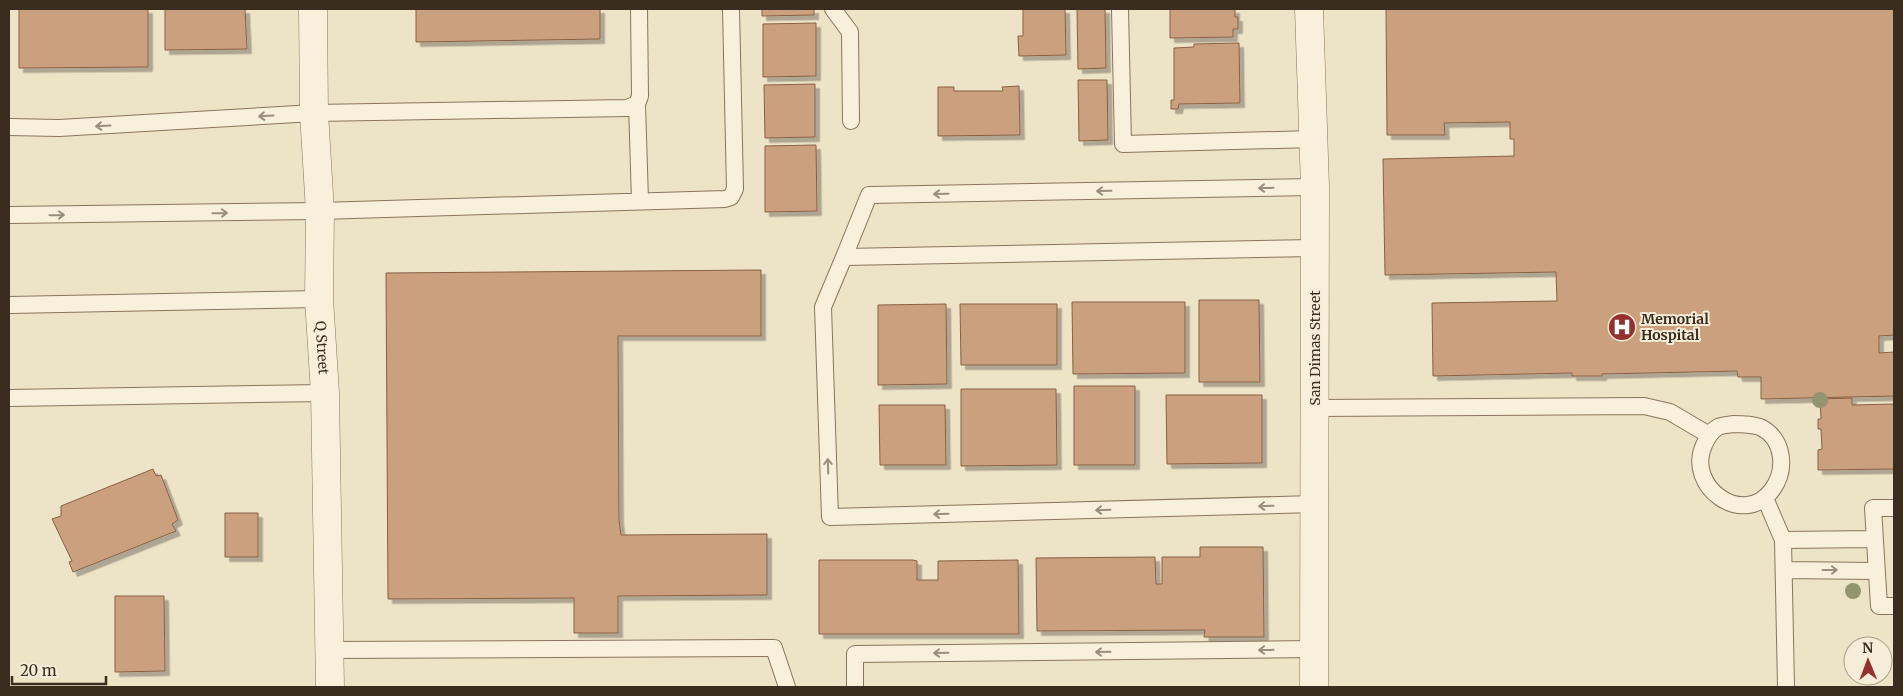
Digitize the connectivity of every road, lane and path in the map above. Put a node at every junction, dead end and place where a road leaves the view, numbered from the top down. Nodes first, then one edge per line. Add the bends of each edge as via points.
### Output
1 (314, 9) edge
2 (639, 9) edge
3 (731, 9) edge
4 (834, 9) edge
5 (1120, 9) edge
6 (1309, 9) edge
7 (637, 104) junction
8 (314, 113) junction
9 (851, 121) dead end
10 (9, 127) edge
11 (1314, 139) junction
12 (1315, 187) junction
13 (640, 201) junction
14 (320, 211) junction
15 (9, 215) edge
16 (1315, 248) junction
17 (844, 257) junction
18 (319, 299) junction
19 (9, 305) edge
20 (325, 393) junction
21 (9, 398) edge
22 (1315, 408) junction
23 (1709, 435) junction
24 (1765, 498) junction
25 (1314, 504) junction
26 (1894, 508) edge
27 (1874, 539) junction
28 (1783, 540) junction
29 (1784, 570) junction
30 (1876, 571) junction
31 (1894, 606) edge
32 (1315, 649) junction
33 (328, 650) junction
34 (330, 687) edge
35 (787, 687) edge
36 (855, 687) edge
37 (1314, 687) edge
38 (1786, 687) edge

1 - 8 street, Q Street
2 - 7 lane via 640,96
3 - 13 lane via 735,189 732,197 725,200
4 - 9 lane via 850,32
5 - 11 lane via 1123,144
6 - 11 street, San Dimas Street
7 - 8 lane via 627,108
7 - 13 lane
8 -> 10 lane via 59,128
8 - 14 street, Q Street
11 - 12 street, San Dimas Street
12 - 16 street, San Dimas Street
12 -> 17 lane via 869,195
13 - 14 lane
15 -> 14 lane
14 - 18 street, Q Street
16 - 17 lane
16 - 22 street, San Dimas Street
25 -> 17 lane via 830,517 823,307
18 - 19 lane
18 - 20 street, Q Street
20 - 21 lane
20 - 33 street, Q Street
22 - 23 lane via 1644,406 1670,412
22 - 25 street, San Dimas Street
23 - 24 lane via 1700,463 1710,490 1722,500 1737,505
23 - 24 lane via 1718,427 1749,424 1766,431 1774,440 1780,450 1781,464 1774,488
24 - 28 lane
25 - 32 street, San Dimas Street
26 - 27 lane via 1873,508
27 - 28 lane
27 - 30 lane
28 - 29 lane
29 -> 30 lane
29 - 38 lane
30 - 31 lane via 1879,606
32 -> 36 lane via 855,654
32 - 37 street, San Dimas Street
33 - 34 street, Q Street
33 - 35 lane via 774,648

